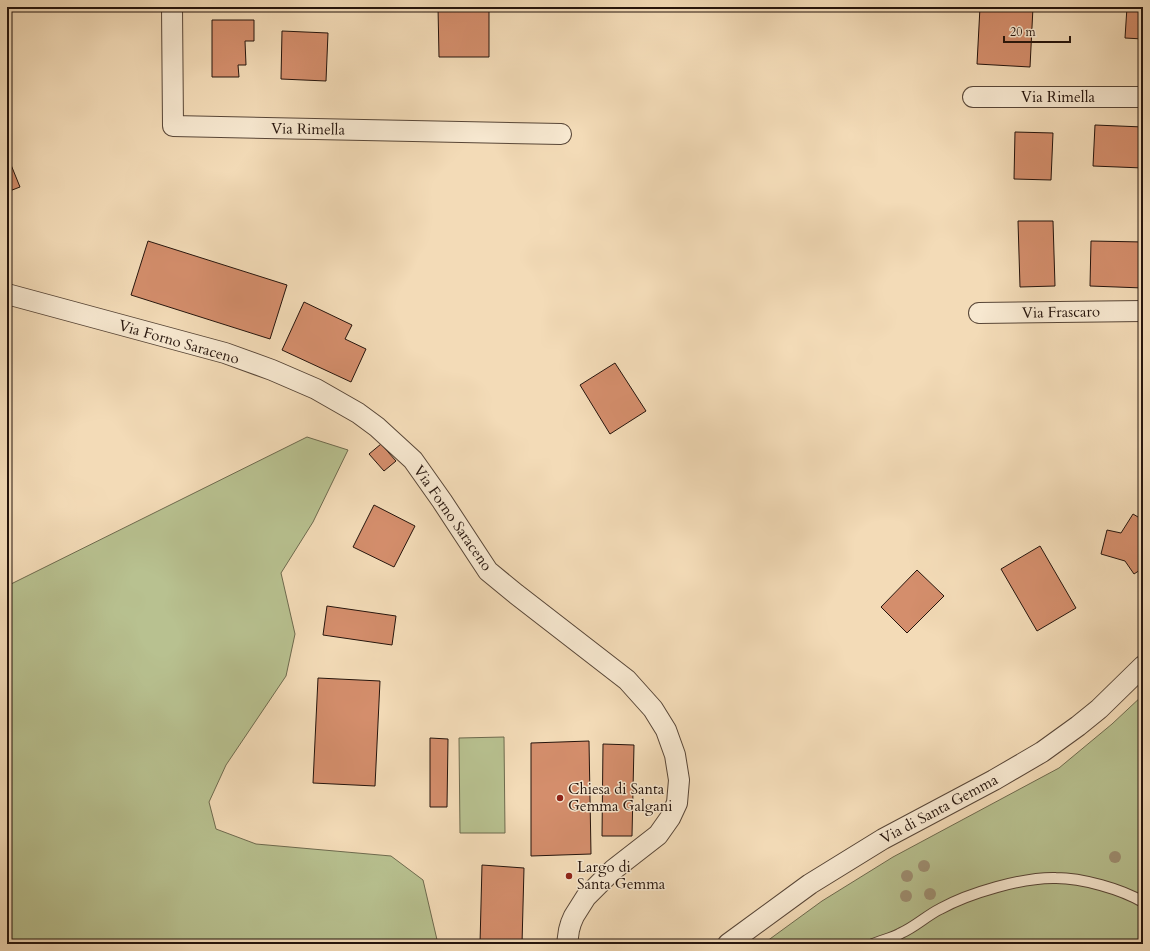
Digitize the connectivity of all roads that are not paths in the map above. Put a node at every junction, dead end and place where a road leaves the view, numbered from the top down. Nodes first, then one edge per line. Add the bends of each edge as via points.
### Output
1 (172, 7) edge
2 (1143, 97) edge
3 (973, 98) dead end
4 (561, 134) dead end
5 (7, 294) edge
6 (1143, 311) edge
7 (979, 313) dead end
8 (1143, 666) edge
9 (1143, 902) edge
10 (567, 944) edge
11 (728, 944) edge
12 (873, 944) edge

1 - 4 street, Via Rimella via 173,126
2 - 3 street, Via Rimella
5 - 10 street, Via Forno Saraceno via 226,354 272,370 338,400 377,427 413,460 488,571 627,680 642,697 666,730 675,755 679,780 677,802 658,835 614,870 586,897 571,923
6 - 7 street, Via Frascaro
8 - 11 street, Via di Santa Gemma via 1093,714 1042,752 883,839 810,884
9 - 12 lane via 1110,888 1085,882 1056,878 1028,880 970,896 940,909 902,933

